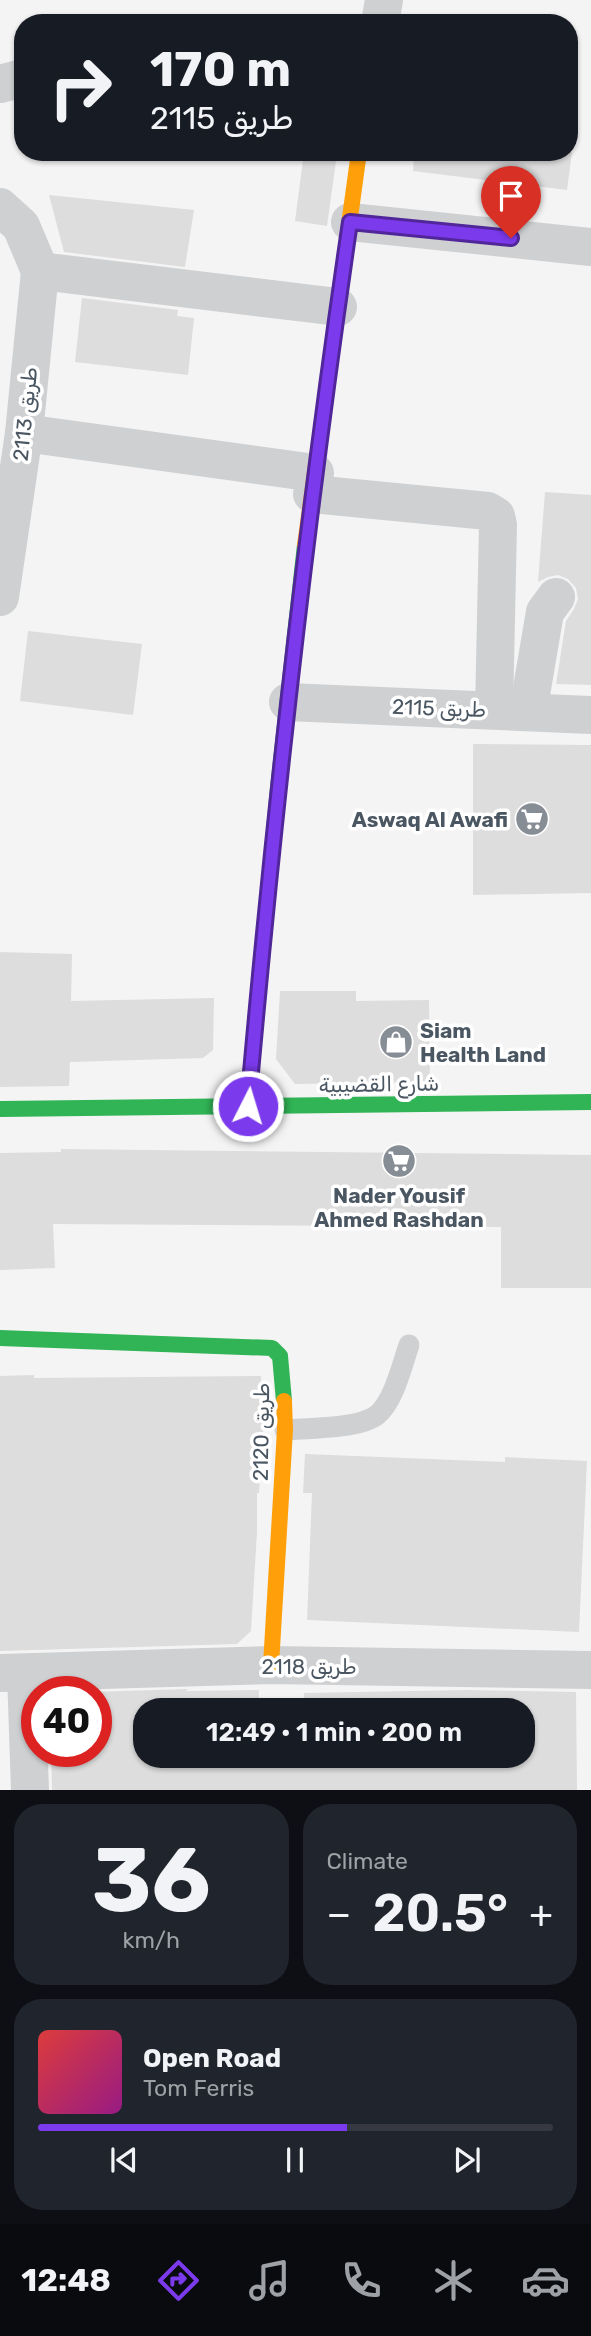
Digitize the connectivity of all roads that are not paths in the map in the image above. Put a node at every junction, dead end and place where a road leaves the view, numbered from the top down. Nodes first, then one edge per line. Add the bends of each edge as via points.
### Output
1 (358, 161) edge
2 (0, 206) edge
3 (350, 222) junction
4 (591, 247) edge
5 (40, 271) junction
6 (338, 307) junction
7 (24, 433) junction
8 (313, 483) junction
9 (0, 597) edge
10 (556, 597) dead end
11 (288, 702) junction
12 (511, 711) junction
13 (591, 715) edge
14 (591, 1079) edge
15 (590, 1102) edge
16 (248, 1106) junction
17 (0, 1109) edge
18 (0, 1338) edge
19 (409, 1345) dead end
20 (285, 1430) junction
21 (271, 1665) junction
22 (591, 1670) edge
23 (13, 1673) edge
24 (30, 1790) edge

1 - 3 street
2 - 5 street, طريق 2113 via 21,226
3 - 4 street
3 - 6 street
5 - 6 street
5 - 7 street, طريق 2113
6 - 8 street
7 - 8 street
7 - 9 street, طريق 2113
8 - 11 street
8 - 12 street via 488,511 496,516
10 - 12 street via 545,612
11 - 12 street, طريق 2115
11 - 16 street
12 - 13 street, طريق 2115
14 - 15 lane
15 - 16 street, شارع القضيبية
16 - 17 street, شارع القضيبية
18 - 20 street, طريق 2120 via 272,1348 280,1356 283,1374
19 - 20 lane via 379,1414 363,1422
20 - 21 street, طريق 2120
21 - 22 street, طريق 2118
21 - 23 street, طريق 2118
23 - 24 street, طريق 2118

